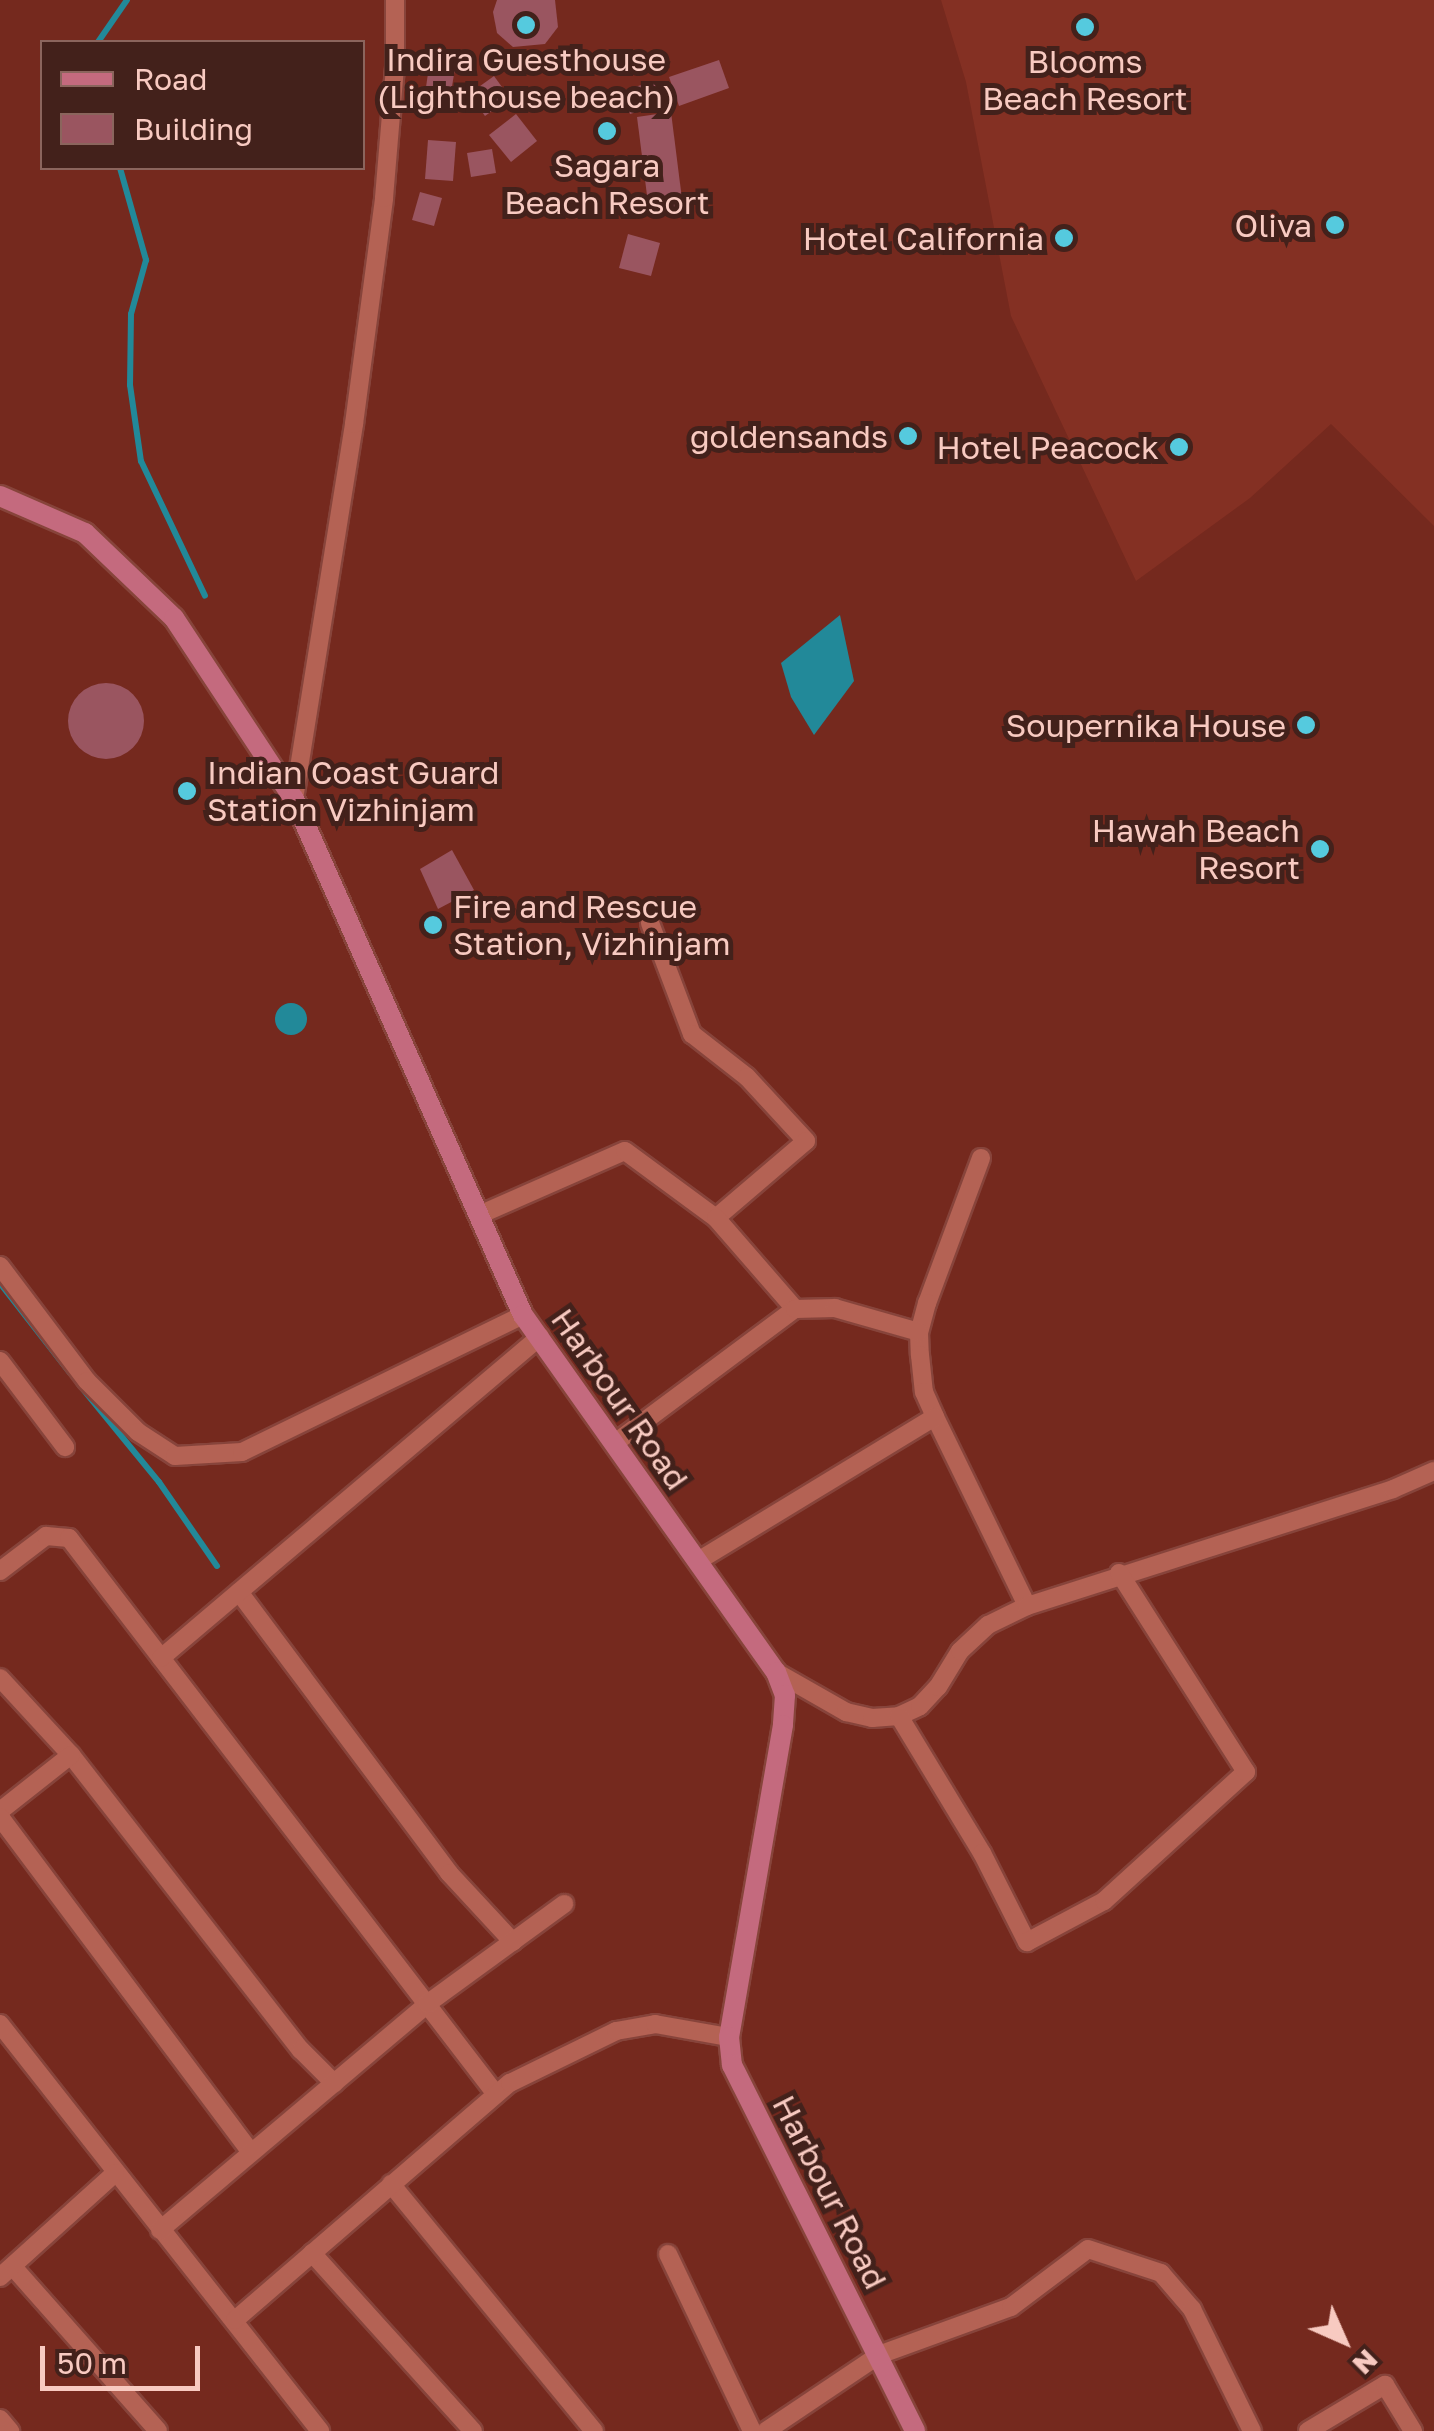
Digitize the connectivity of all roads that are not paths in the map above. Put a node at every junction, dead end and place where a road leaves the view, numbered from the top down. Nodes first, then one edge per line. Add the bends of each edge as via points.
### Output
1 (395, 0) edge
2 (0, 496) edge
3 (294, 800) junction
4 (650, 924) dead end
5 (980, 1158) dead end
6 (479, 1215) junction
7 (716, 1218) junction
8 (0, 1266) edge
9 (795, 1310) junction
10 (523, 1315) junction
11 (919, 1332) junction
12 (540, 1337) junction
13 (0, 1361) edge
14 (935, 1417) junction
15 (615, 1443) junction
16 (66, 1447) dead end
17 (1434, 1471) edge
18 (698, 1562) junction
19 (0, 1572) edge
20 (1119, 1573) junction
21 (239, 1592) junction
22 (1027, 1606) junction
23 (161, 1658) junction
24 (776, 1672) junction
25 (0, 1678) edge
26 (899, 1716) junction
27 (71, 1755) junction
28 (0, 1814) edge
29 (564, 1904) dead end
30 (512, 1942) junction
31 (427, 2004) junction
32 (0, 2024) edge
33 (729, 2037) junction
34 (334, 2083) junction
35 (495, 2093) junction
36 (251, 2153) junction
37 (114, 2174) junction
38 (391, 2184) junction
39 (160, 2230) junction
40 (312, 2253) junction
41 (668, 2254) dead end
42 (7, 2273) edge
43 (234, 2320) junction
44 (879, 2355) junction
45 (0, 2419) edge
46 (146, 2427) edge
47 (10, 2431) edge
48 (320, 2431) edge
49 (474, 2431) edge
50 (594, 2431) edge
51 (752, 2431) edge
52 (766, 2431) edge
53 (916, 2431) edge
54 (1252, 2431) edge
55 (1308, 2431) edge
56 (1412, 2431) edge

1 - 3 street via 384,198
2 - 3 street, Harbour Road via 85,534 174,618
3 - 6 street, Harbour Road
4 - 7 street via 692,1034 748,1077 806,1141
5 - 11 street
6 - 7 street via 624,1151
6 - 10 street, Harbour Road
7 - 9 street
8 - 10 street via 86,1380 138,1432 175,1456 242,1452
9 - 11 street via 835,1308
9 - 15 street
10 - 12 street, Harbour Road
11 - 14 street via 924,1392
12 - 15 street, Harbour Road
12 - 21 street
13 - 16 street
14 - 18 street
14 - 22 street
15 - 18 street, Harbour Road
17 - 20 street
18 - 24 street, Harbour Road
19 - 23 street via 46,1536 69,1538
20 - 22 street
20 - 26 street via 1246,1772 1104,1902 1027,1942 982,1852
21 - 23 street
21 - 30 street via 449,1873
22 - 26 street via 988,1625 929,1696
23 - 31 street
24 - 26 street via 846,1712
24 - 33 street, Harbour Road via 785,1696 784,1726
25 - 27 street
27 - 28 street
27 - 34 street via 301,2050
28 - 36 street
29 - 30 street
30 - 31 street
31 - 34 street
31 - 35 street
32 - 37 street
33 - 35 street via 655,2024 616,2031
33 - 44 street, Harbour Road via 732,2065
34 - 36 street
35 - 38 street
36 - 39 street
37 - 39 street
37 - 42 street
38 - 40 street
38 - 50 street
39 - 43 street
40 - 43 street
40 - 49 street
41 - 51 street
42 - 46 street
43 - 48 street
44 - 52 street
44 - 53 street, Harbour Road
44 - 54 street via 1010,2307 1088,2248 1161,2273 1192,2310
45 - 47 street
55 - 56 street via 1385,2386

